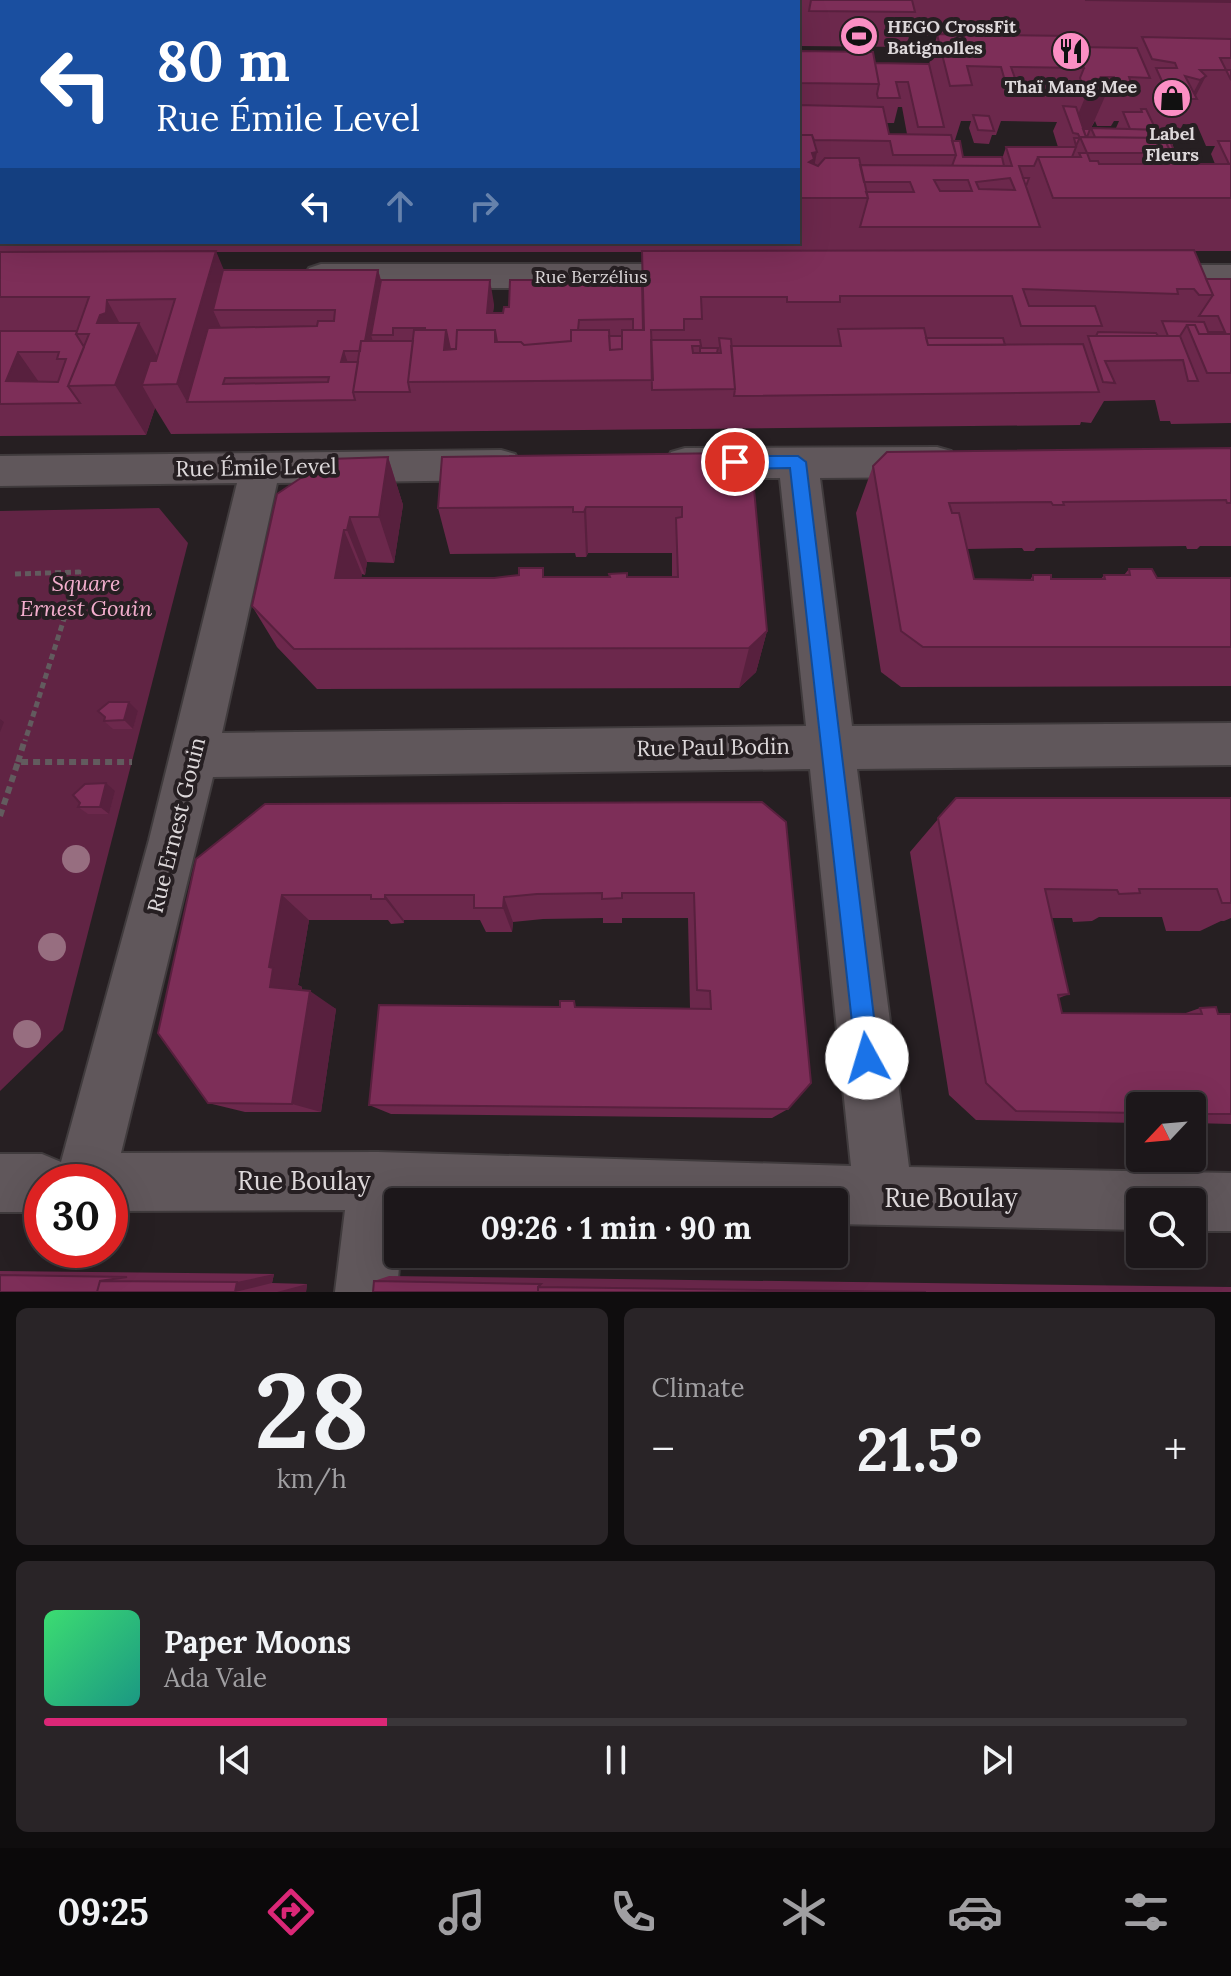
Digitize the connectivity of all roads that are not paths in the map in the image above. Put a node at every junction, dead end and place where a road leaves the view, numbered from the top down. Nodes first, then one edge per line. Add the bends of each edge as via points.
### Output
1 (726, 276) edge
2 (284, 277) edge
3 (1121, 277) edge
4 (1231, 277) edge
5 (798, 462) junction
6 (966, 462) edge
7 (656, 463) edge
8 (530, 464) edge
9 (261, 467) junction
10 (0, 471) edge
11 (1231, 744) edge
12 (831, 746) junction
13 (194, 756) junction
14 (90, 1164) edge
15 (378, 1181) junction
16 (128, 1182) edge
17 (0, 1183) edge
18 (24, 1183) edge
19 (883, 1196) junction
20 (1231, 1202) edge
21 (366, 1292) edge

1 - 2 street, Rue Berzélius
3 - 4 street
5 - 6 street
5 - 7 street
5 - 12 street
8 - 9 street, Rue Émile Level
9 - 10 street, Rue Émile Level
9 - 13 street, Rue Ernest Gouin
11 - 12 street, Rue Paul Bodin
12 - 13 street, Rue Paul Bodin
12 - 19 street
13 - 14 street, Rue Ernest Gouin
15 - 16 street, Rue Boulay
15 - 19 street, Rue Boulay
15 - 21 street
17 - 18 street
19 - 20 street, Rue Boulay

